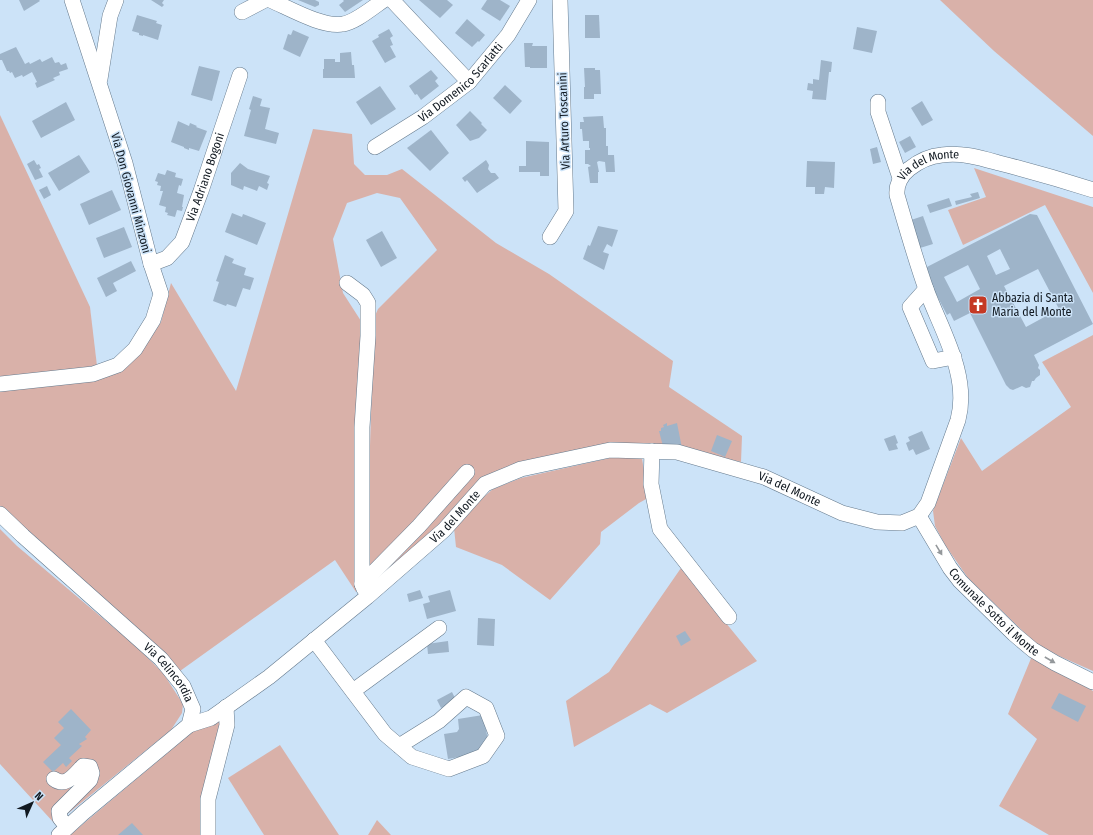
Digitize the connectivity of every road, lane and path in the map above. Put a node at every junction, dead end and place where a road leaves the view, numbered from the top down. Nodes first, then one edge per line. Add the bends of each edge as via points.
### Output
1 (72, 0) edge
2 (116, 0) edge
3 (265, 0) edge
4 (270, 0) edge
5 (384, 0) edge
6 (392, 0) edge
7 (529, 0) edge
8 (560, 0) edge
9 (242, 12) dead end
10 (240, 75) dead end
11 (469, 82) junction
12 (99, 84) junction
13 (878, 102) dead end
14 (375, 147) dead end
15 (900, 178) junction
16 (1093, 190) edge
17 (550, 237) dead end
18 (151, 264) junction
19 (347, 282) dead end
20 (926, 289) junction
21 (954, 357) junction
22 (0, 384) edge
23 (652, 451) junction
24 (496, 467) dead end
25 (521, 469) junction
26 (467, 472) dead end
27 (0, 514) edge
28 (919, 516) junction
29 (365, 591) junction
30 (729, 617) dead end
31 (439, 628) dead end
32 (314, 640) junction
33 (1093, 682) edge
34 (352, 691) junction
35 (226, 707) junction
36 (189, 725) junction
37 (399, 746) junction
38 (54, 779) dead end
39 (63, 831) edge
40 (208, 835) edge

1 - 12 street, Via Don Giovanni Minzoni
2 - 12 street via 110,16
3 - 9 street
4 - 5 street via 332,25 345,24
6 - 11 street
7 - 11 street, Via Domenico Scarlatti via 508,35
8 - 17 street, Via Arturo Toscanini via 566,211
10 - 18 street, Via Adriano Bogoni via 182,242 167,258
11 - 14 street, Via Domenico Scarlatti via 423,117
12 - 18 street, Via Don Giovanni Minzoni via 125,163
13 - 15 street via 878,112
15 - 16 street, Via del Monte via 916,163 928,158 943,154 963,155 1016,167
15 - 20 street, Via del Monte via 896,189 897,195
18 - 22 street, Via Don Giovanni Minzoni via 161,294 153,320 135,349 118,365 93,374
19 - 29 street via 363,295 368,303 362,428
20 - 21 street, Via del Monte
20 - 21 street via 910,308 934,361
21 - 28 street, Via del Monte via 961,407 928,504
23 - 25 street, Via del Monte via 610,450
23 - 28 street, Via del Monte via 677,452 764,477 842,513 877,522 902,523
23 - 30 street via 651,484 660,529
24 - 25 street via 503,473
25 - 29 street, Via del Monte via 485,484 444,530
26 - 29 street
27 - 36 street, Via Celincordia via 161,659 183,686 193,709
28 -> 33 street, Comunale Sotto il Monte via 960,581 1008,628 1033,650
29 - 32 street, Via del Monte
31 - 34 street
32 - 34 street
32 - 35 street, Via del Monte
34 - 37 street via 385,734
35 - 36 street, Via del Monte via 210,718
35 - 40 street via 227,726 208,799
36 - 39 street
37 - 37 street via 412,758 449,769 483,756 497,736 486,708 466,697 439,721
38 - 39 street via 64,782 71,779 83,766 90,767 92,773 90,780 59,811

